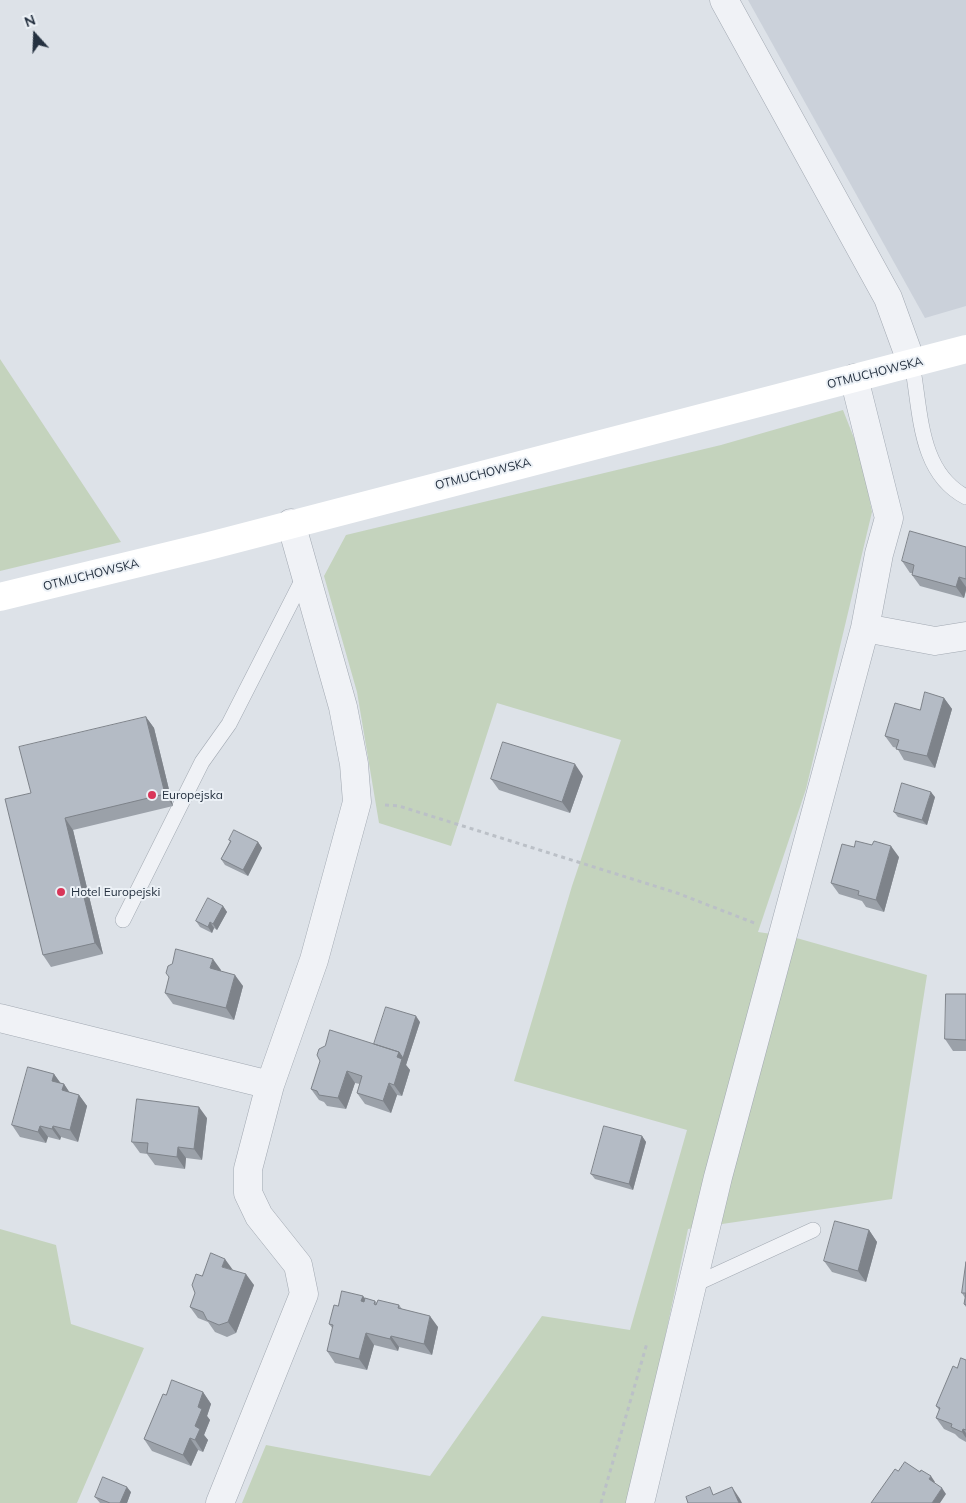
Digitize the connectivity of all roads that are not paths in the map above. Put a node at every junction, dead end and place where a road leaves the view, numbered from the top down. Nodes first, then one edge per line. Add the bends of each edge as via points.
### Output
1 (724, 0) edge
2 (966, 350) edge
3 (912, 364) junction
4 (854, 378) junction
5 (966, 497) edge
6 (291, 524) junction
7 (305, 575) junction
8 (0, 597) edge
9 (865, 628) junction
10 (966, 636) edge
11 (123, 920) dead end
12 (0, 1018) edge
13 (270, 1085) junction
14 (813, 1230) dead end
15 (691, 1286) junction
16 (220, 1503) edge
17 (640, 1503) edge

1 - 3 street via 888,298
2 - 3 main road, OTMUCHOWSKA
3 - 4 main road, OTMUCHOWSKA
3 - 5 lane via 926,450 937,472
4 - 6 main road, OTMUCHOWSKA
4 - 9 street via 889,518
6 - 7 street
6 - 8 main road, OTMUCHOWSKA
7 - 11 lane via 229,724 202,762
7 - 13 street via 343,707 354,764 357,802 314,960
9 - 10 street via 936,641
9 - 15 street
12 - 13 street
13 - 16 street via 248,1169 248,1193 259,1216 298,1265 304,1294
14 - 15 lane
15 - 17 street

